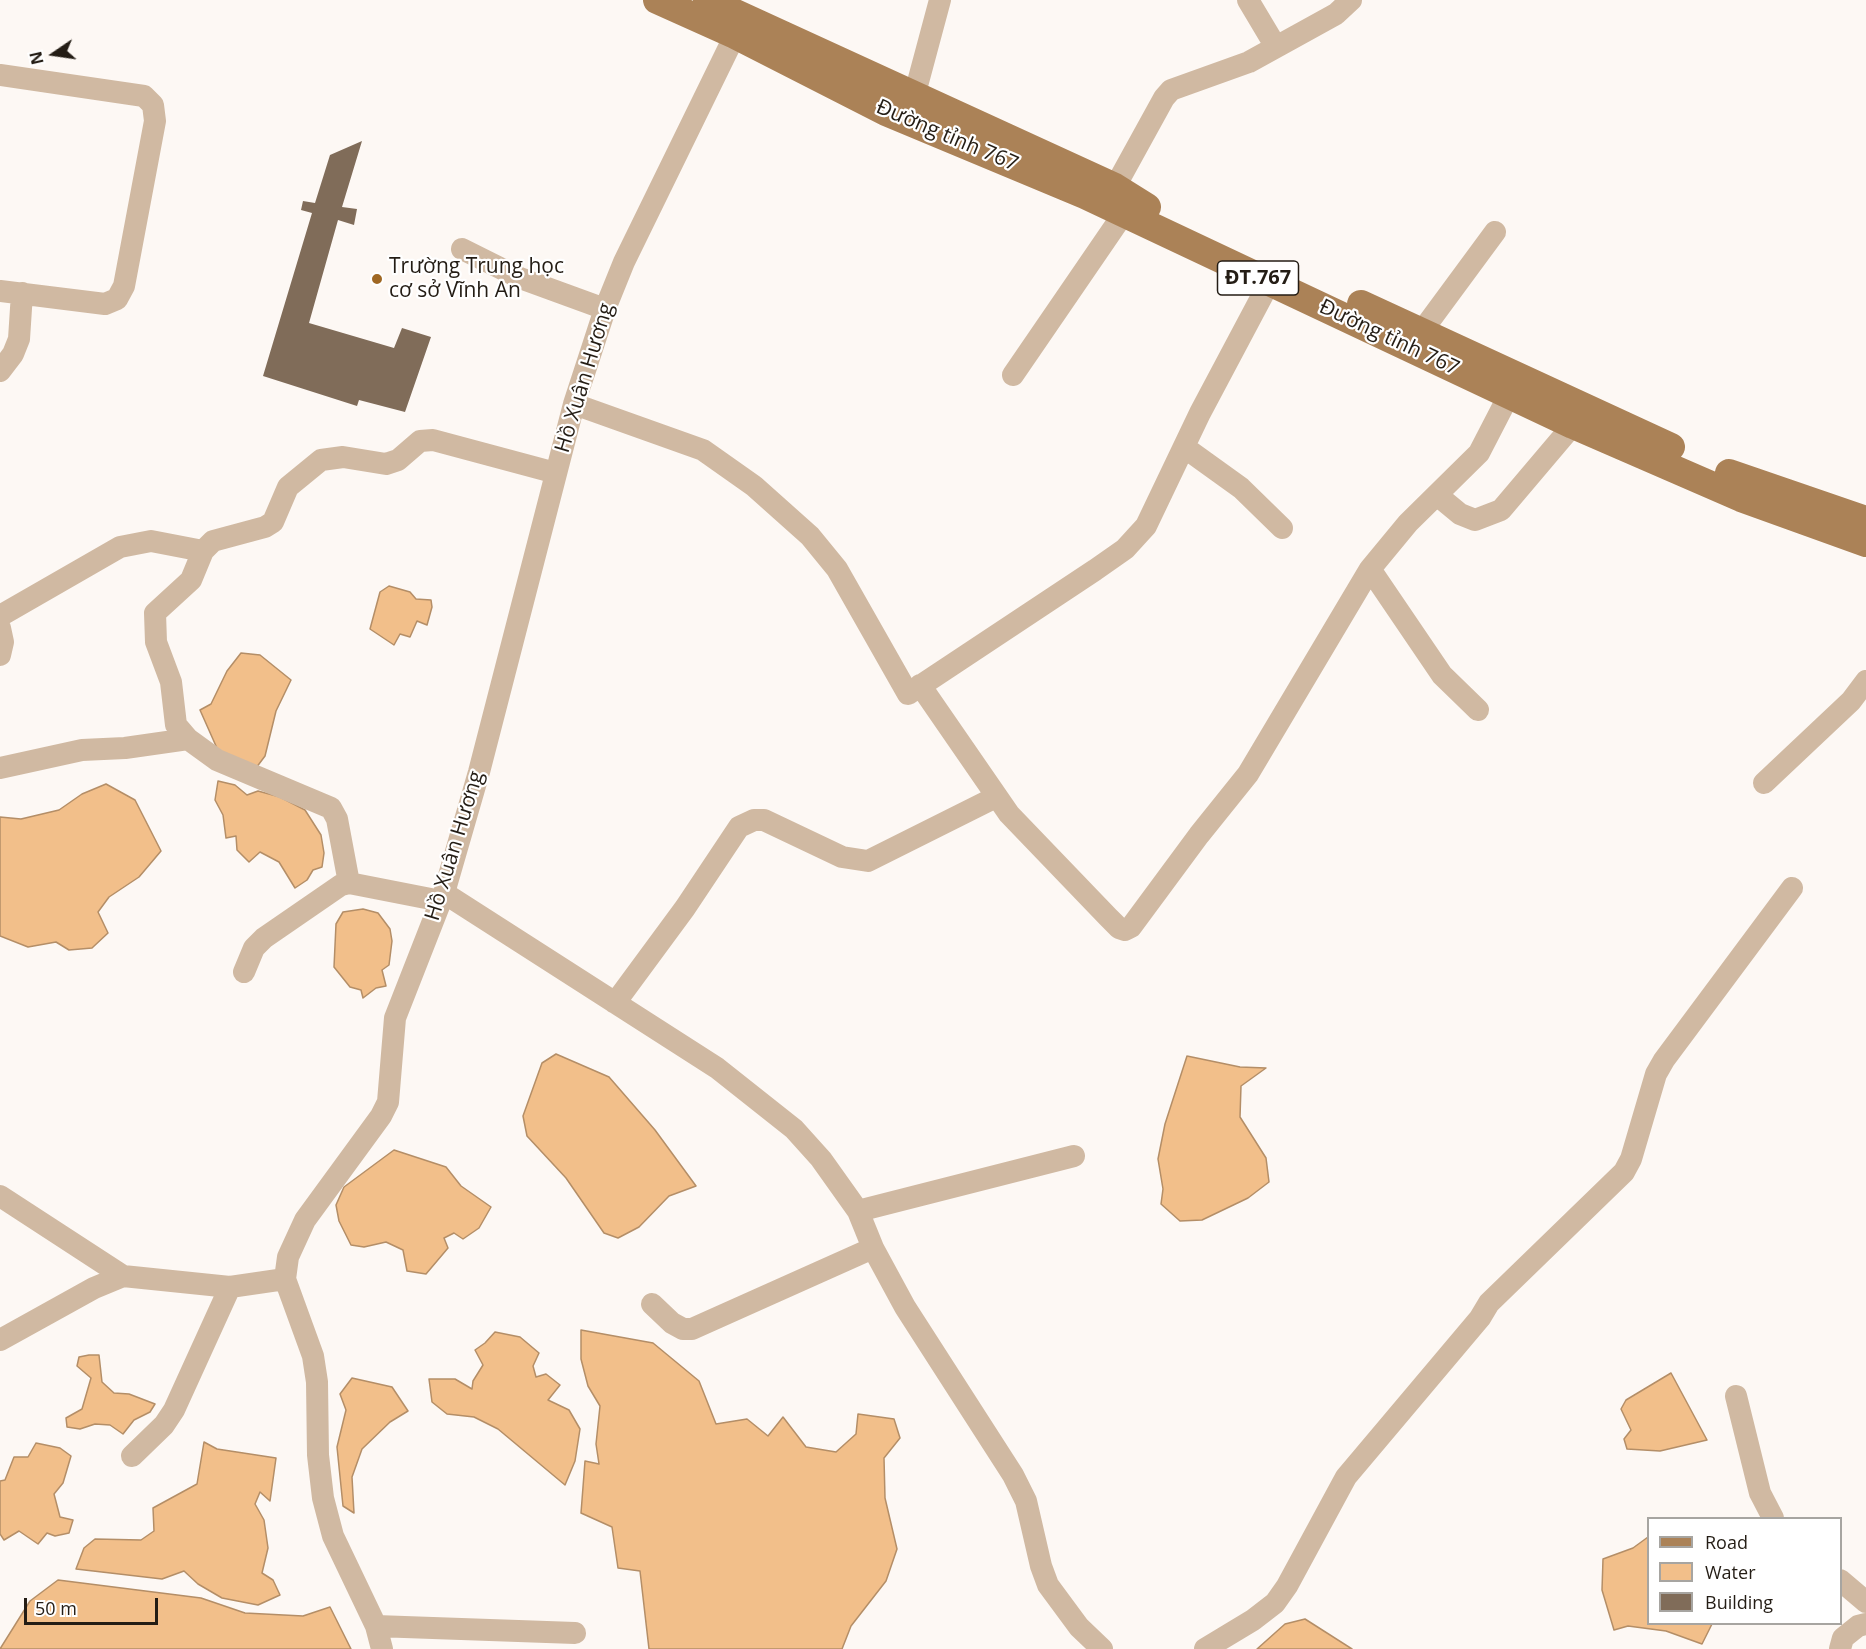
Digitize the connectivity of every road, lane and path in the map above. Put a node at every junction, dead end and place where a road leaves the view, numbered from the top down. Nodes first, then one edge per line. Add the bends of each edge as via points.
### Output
1 (657, 0) edge
2 (707, 0) edge
3 (940, 0) edge
4 (1248, 0) edge
5 (1352, 0) edge
6 (739, 26) junction
7 (1276, 47) junction
8 (0, 75) edge
9 (914, 97) junction
10 (1068, 177) junction
11 (1115, 187) junction
12 (1124, 213) junction
13 (1495, 232) dead end
14 (462, 249) dead end
15 (1269, 283) junction
16 (11, 292) edge
17 (605, 309) junction
18 (1422, 331) junction
19 (0, 371) edge
20 (1013, 375) dead end
21 (1510, 393) junction
22 (574, 404) junction
23 (1573, 424) junction
24 (1184, 447) junction
25 (556, 473) junction
26 (1437, 495) junction
27 (1866, 520) edge
28 (1282, 528) dead end
29 (1866, 543) edge
30 (203, 551) junction
31 (1370, 569) junction
32 (0, 616) edge
33 (0, 628) edge
34 (0, 655) edge
35 (1866, 681) edge
36 (921, 685) junction
37 (1478, 710) dead end
38 (188, 739) junction
39 (0, 768) edge
40 (1764, 783) dead end
41 (996, 797) junction
42 (349, 883) junction
43 (1792, 888) dead end
44 (443, 897) junction
45 (244, 972) dead end
46 (615, 1003) junction
47 (1074, 1156) dead end
48 (0, 1196) edge
49 (858, 1211) junction
50 (873, 1248) junction
51 (123, 1276) junction
52 (285, 1279) junction
53 (230, 1287) junction
54 (652, 1304) dead end
55 (0, 1340) edge
56 (1736, 1396) dead end
57 (132, 1456) dead end
58 (1772, 1517) edge
59 (1842, 1582) edge
60 (1866, 1602) edge
61 (1866, 1624) edge
62 (376, 1626) junction
63 (574, 1633) dead end
64 (382, 1649) edge
65 (1102, 1649) edge
66 (1205, 1649) edge
67 (1840, 1649) edge

1 - 6 main road, Đường tỉnh 767 / ĐT.767
2 - 6 main road, Đường tỉnh 767 / ĐT.767
3 - 9 street
4 - 7 street
5 - 7 street via 1336,15
6 - 9 main road, Đường tỉnh 767 / ĐT.767
6 - 10 main road, Đường tỉnh 767 / ĐT.767 via 886,112
6 - 17 street, Hồ Xuân Hương
7 - 11 street via 1249,62 1171,90
8 - 16 street via 144,96 153,105 154,121 126,274 117,298 105,304
9 - 10 main road, Đường tỉnh 767 / ĐT.767
10 - 11 main road, Đường tỉnh 767 / ĐT.767
10 - 12 main road, Đường tỉnh 767 / ĐT.767
11 - 18 main road, Đường tỉnh 767 / ĐT.767 via 1134,201
12 - 15 main road, Đường tỉnh 767 / ĐT.767
12 - 20 street
13 - 18 street
14 - 17 street via 528,281
15 - 21 main road, Đường tỉnh 767 / ĐT.767
15 - 24 street
16 - 19 street via 19,339
17 - 22 street, Hồ Xuân Hương
18 - 27 main road, Đường tỉnh 767 / ĐT.767 via 1721,471
21 - 23 main road, Đường tỉnh 767 / ĐT.767
21 - 26 street via 1479,453
22 - 25 street, Hồ Xuân Hương
22 - 36 street via 703,450 735,471 810,536 837,568 908,694
23 - 26 street via 1501,510 1475,520 1460,514
23 - 29 main road, Đường tỉnh 767 / ĐT.767 via 1741,498
24 - 28 street via 1241,488
24 - 36 street via 1146,526 1125,549
25 - 30 street via 433,440 420,441 398,460 386,464 332,457 321,460 288,487 273,522 213,541
25 - 44 street, Hồ Xuân Hương
26 - 31 street
30 - 32 street via 150,541 120,547
30 - 38 street via 191,580 155,613 156,642 171,682 176,725
31 - 37 street via 1442,675
31 - 41 street via 1248,774 1131,927 1119,928
33 - 34 street
35 - 40 street via 1851,701
36 - 41 street
38 - 39 street via 82,750
38 - 42 street via 217,760 331,808 337,819
41 - 46 street via 868,861 842,857 764,820 740,827
42 - 44 street
42 - 45 street via 328,892 264,938 254,948
43 - 66 street via 1664,1060 1624,1173 1489,1303 1346,1477 1275,1603
44 - 46 street
44 - 52 street, Hồ Xuân Hương via 395,1018 388,1102 305,1220 288,1257
46 - 49 street via 717,1068 794,1129 827,1166
47 - 49 street
48 - 51 street
49 - 50 street
50 - 54 street via 692,1329 672,1323
50 - 65 street via 905,1307 1013,1475 1026,1501 1048,1585 1079,1627
51 - 53 street
51 - 55 street
52 - 53 street
52 - 62 street via 313,1356 318,1455 330,1527
53 - 57 street via 174,1410
56 - 58 street via 1760,1493
59 - 60 street
61 - 67 street via 1843,1638
62 - 63 street
62 - 64 street

